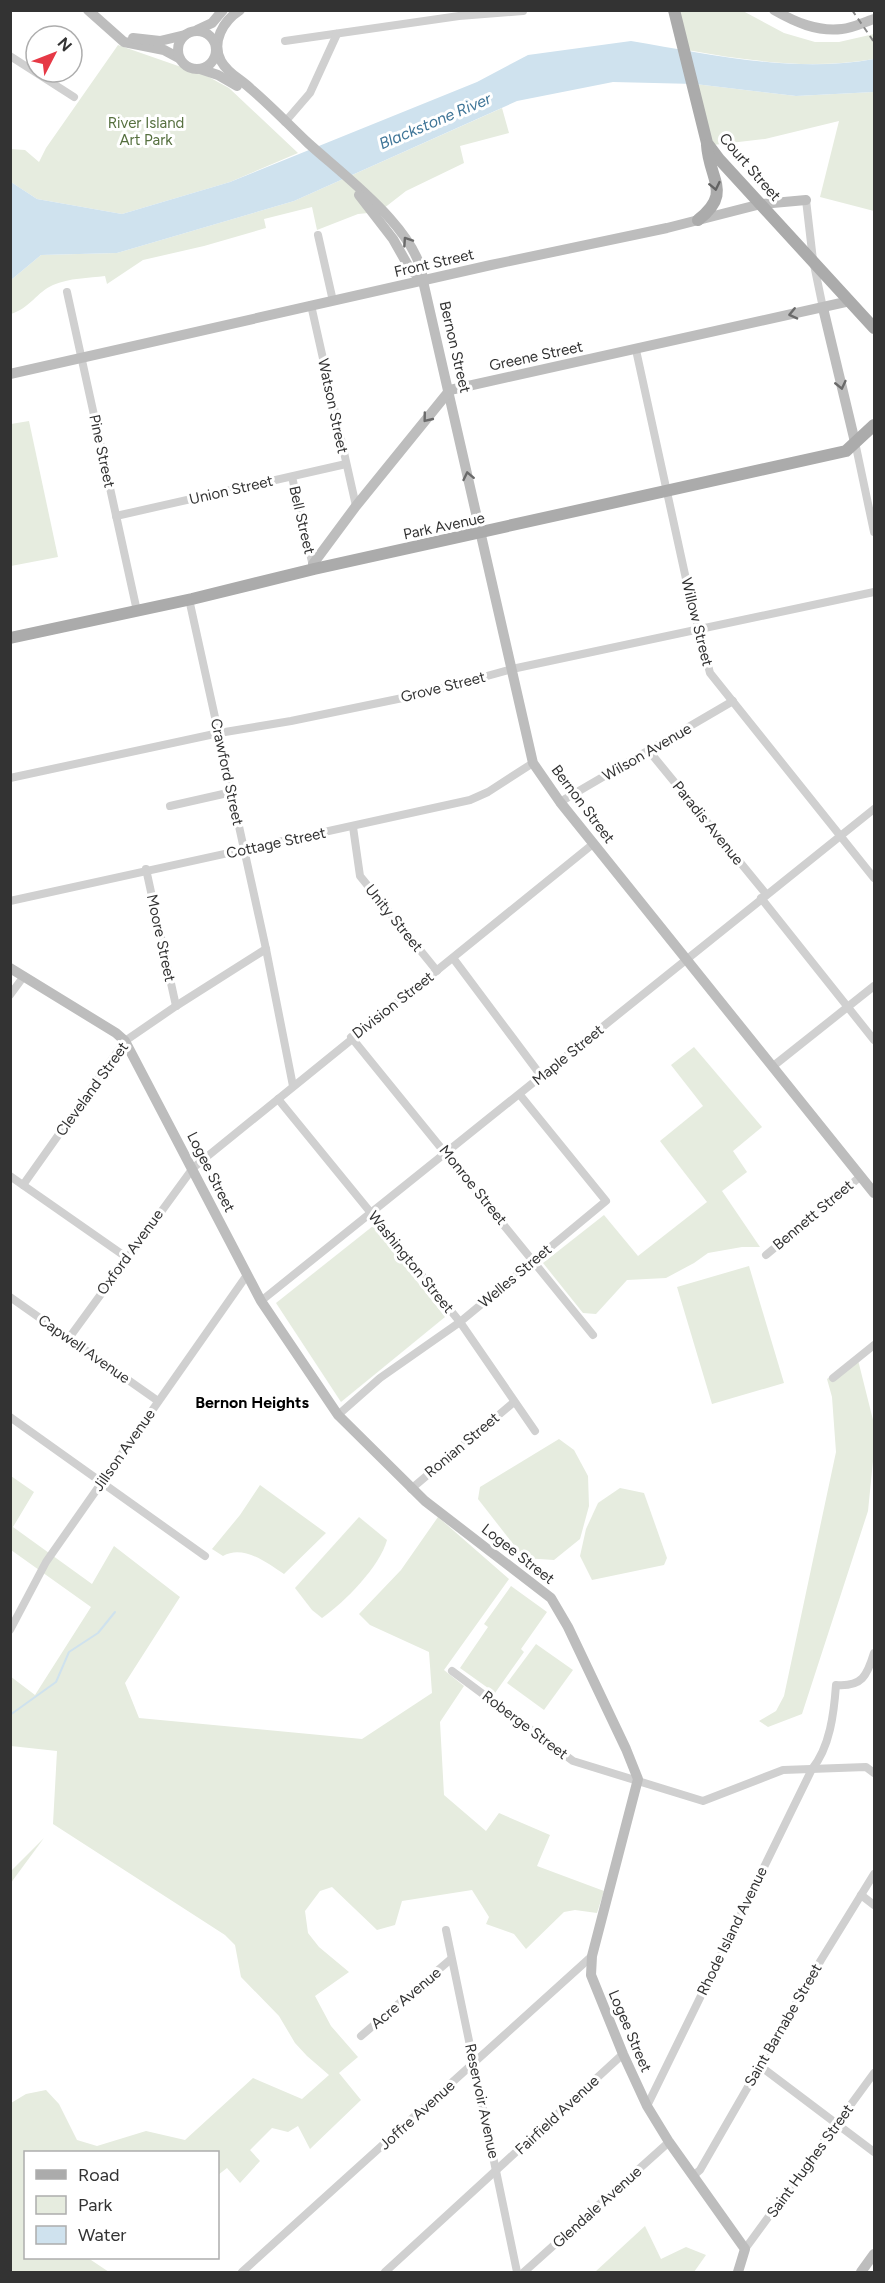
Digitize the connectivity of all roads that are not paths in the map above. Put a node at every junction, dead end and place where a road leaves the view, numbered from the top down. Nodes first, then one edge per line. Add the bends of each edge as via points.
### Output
1 (88, 10) edge
2 (223, 10) edge
3 (240, 10) edge
4 (674, 10) edge
5 (774, 10) edge
6 (523, 11) edge
7 (874, 19) edge
8 (874, 25) edge
9 (852, 27) junction
10 (197, 30) junction
11 (115, 34) junction
12 (337, 34) junction
13 (184, 35) junction
14 (285, 41) dead end
15 (216, 48) junction
16 (10, 56) edge
17 (179, 57) junction
18 (200, 69) junction
19 (74, 97) dead end
20 (263, 101) junction
21 (285, 122) junction
22 (706, 141) junction
23 (806, 200) joint
24 (761, 204) junction
25 (698, 220) junction
26 (318, 235) dead end
27 (813, 260) junction
28 (423, 281) junction
29 (67, 292) dead end
30 (333, 301) junction
31 (850, 301) junction
32 (312, 305) junction
33 (823, 308) junction
34 (874, 328) edge
35 (636, 350) junction
36 (81, 357) junction
37 (10, 374) edge
38 (450, 390) junction
39 (874, 425) edge
40 (855, 442) junction
41 (346, 464) junction
42 (292, 477) junction
43 (667, 492) junction
44 (356, 506) junction
45 (116, 516) junction
46 (874, 532) edge
47 (481, 533) junction
48 (313, 567) junction
49 (874, 592) edge
50 (189, 600) junction
51 (137, 611) junction
52 (699, 631) junction
53 (10, 638) edge
54 (512, 669) junction
55 (733, 701) junction
56 (219, 733) junction
57 (649, 751) junction
58 (533, 763) junction
59 (10, 778) edge
60 (232, 792) junction
61 (560, 802) junction
62 (170, 806) dead end
63 (874, 808) edge
64 (353, 827) junction
65 (840, 836) junction
66 (593, 844) junction
67 (244, 849) junction
68 (146, 870) junction
69 (874, 878) edge
70 (764, 896) junction
71 (10, 901) edge
72 (266, 949) junction
73 (453, 958) junction
74 (687, 961) junction
75 (10, 968) edge
76 (437, 971) junction
77 (24, 976) junction
78 (874, 986) edge
79 (10, 995) edge
80 (176, 1006) junction
81 (848, 1008) junction
82 (351, 1038) junction
83 (874, 1040) edge
84 (125, 1041) junction
85 (772, 1067) junction
86 (542, 1077) junction
87 (293, 1086) junction
88 (520, 1095) junction
89 (278, 1099) junction
90 (447, 1152) junction
91 (193, 1168) junction
92 (10, 1176) edge
93 (861, 1176) junction
94 (23, 1185) junction
95 (874, 1193) edge
96 (373, 1213) junction
97 (766, 1255) dead end
98 (126, 1257) junction
99 (534, 1260) junction
100 (247, 1275) junction
101 (10, 1297) edge
102 (261, 1300) junction
103 (460, 1322) junction
104 (593, 1335) dead end
105 (69, 1338) junction
106 (874, 1345) edge
107 (833, 1378) dead end
108 (158, 1401) junction
109 (514, 1402) junction
110 (338, 1415) junction
111 (10, 1417) edge
112 (535, 1431) dead end
113 (102, 1482) junction
114 (411, 1489) junction
115 (204, 1556) dead end
116 (13, 1620) edge
117 (10, 1630) edge
118 (874, 1653) edge
119 (452, 1671) dead end
120 (812, 1769) junction
121 (874, 1773) edge
122 (638, 1779) junction
123 (874, 1874) edge
124 (861, 1895) junction
125 (874, 1905) edge
126 (446, 1930) dead end
127 (592, 1956) junction
128 (452, 1959) junction
129 (361, 2036) dead end
130 (623, 2055) junction
131 (473, 2064) junction
132 (760, 2066) junction
133 (874, 2073) edge
134 (646, 2106) junction
135 (837, 2124) junction
136 (669, 2142) junction
137 (874, 2152) edge
138 (497, 2170) junction
139 (693, 2176) junction
140 (745, 2249) junction
141 (874, 2254) edge
142 (242, 2272) edge
143 (385, 2272) edge
144 (517, 2272) edge
145 (524, 2272) edge
146 (738, 2272) edge
147 (861, 2272) edge

1 - 11 street
2 - 10 street via 212,23
3 - 15 street via 224,26
4 - 22 main road, Court Street
5 - 9 street via 809,27
6 - 12 street
7 - 9 street
8 - 9 street
10 - 13 street
10 - 15 street via 211,36
11 - 13 street via 160,41
11 - 17 street via 124,42
12 - 14 street
12 - 21 street via 310,93
13 - 17 street via 179,43
15 - 18 street via 212,63
15 - 20 street, Bernon Street via 225,67
16 - 19 street
17 - 18 street via 187,67
18 - 20 street, Bernon Street
20 - 21 street, Bernon Street
21 - 28 street, Bernon Street via 377,211 410,269
22 - 24 main road, Court Street
22 -> 25 main road via 718,192 708,213
23 - 24 street, Front Street
23 - 27 street, Front Street
24 - 25 street, Front Street
24 - 27 main road, Court Street
25 - 28 street, Front Street
26 - 30 street
27 - 31 main road, Court Street
27 - 33 street, Front Street
28 - 30 street, Front Street
28 - 38 street, Bernon Street
29 - 36 street, Pine Street
30 - 32 street, Front Street
31 - 33 street, Greene Street
31 - 34 main road, Court Street
32 - 36 street, Front Street
32 - 41 street, Watson Street
33 -> 35 street, Greene Street
33 -> 40 street
35 - 38 street, Greene Street
35 - 43 street, Willow Street
36 - 37 street, Front Street
36 - 45 street, Pine Street
38 -> 44 street
47 -> 38 street, Bernon Street
39 - 40 main road, Park Avenue
40 - 43 main road, Park Avenue via 846,451
40 - 46 street
41 - 42 street, Union Street
41 - 44 street, Watson Street
42 - 45 street, Union Street
42 - 48 street, Bell Street
43 - 47 main road, Park Avenue
43 - 52 street, Willow Street
44 - 48 street
45 - 51 street, Pine Street
47 - 48 main road, Park Avenue
47 - 54 street, Bernon Street
48 - 50 main road, Park Avenue
49 - 52 street, Grove Street
50 - 51 main road, Park Avenue
50 - 56 street, Crawford Street
51 - 53 main road, Park Avenue
52 - 54 street, Grove Street
52 - 55 street, Willow Street via 710,673
54 - 56 street, Grove Street via 422,694
54 - 58 street, Bernon Street
55 - 57 street, Wilson Avenue
55 - 65 street, Willow Street
56 - 59 street, Grove Street
56 - 60 street, Crawford Street
57 - 61 street, Wilson Avenue
57 - 70 street, Paradis Avenue
58 - 61 street, Bernon Street
58 - 64 street, Cottage Street via 470,800
60 - 62 street
60 - 67 street, Crawford Street
61 - 66 street, Bernon Street
63 - 65 street, Maple Street
64 - 67 street, Cottage Street
64 - 76 street, Unity Street via 360,876
65 - 69 street, Willow Street
65 - 70 street, Maple Street
66 - 73 street, Division Street
66 - 74 street, Bernon Street
67 - 68 street, Cottage Street
67 - 72 street, Crawford Street
68 - 71 street, Cottage Street
68 - 80 street, Moore Street
70 - 74 street, Maple Street
70 - 81 street, Paradis Avenue
72 - 80 street, Cleveland Street
72 - 87 street, Crawford Street
73 - 76 street, Division Street
73 - 86 street
74 - 85 street, Bernon Street
74 - 86 street, Maple Street
75 - 77 street, Logee Street
76 - 82 street, Division Street
77 - 79 street
77 - 84 street, Logee Street
78 - 81 street
80 - 84 street, Cleveland Street
81 - 83 street, Paradis Avenue
81 - 85 street
82 - 87 street, Division Street
82 - 90 street, Monroe Street
84 - 91 street, Logee Street
84 - 94 street, Cleveland Street
85 - 93 street, Bernon Street
86 - 88 street, Maple Street
87 - 89 street, Division Street
88 - 90 street, Maple Street
88 - 99 street, Welles Street via 606,1201
89 - 91 street, Division Street
89 - 96 street, Washington Street
90 - 96 street, Maple Street
90 - 99 street, Monroe Street
91 - 98 street, Oxford Avenue
91 - 100 street, Logee Street
92 - 94 street
93 - 95 street, Bernon Street
93 - 97 street, Bennett Street
94 - 98 street
96 - 102 street, Maple Street
96 - 103 street, Washington Street
98 - 105 street, Oxford Avenue
99 - 103 street, Welles Street
99 - 104 street, Monroe Street
100 - 102 street, Logee Street
100 - 108 street, Jillson Avenue
101 - 105 street, Capwell Avenue
102 - 110 street, Logee Street
103 - 109 street, Washington Street
103 - 110 street, Welles Street via 380,1378
105 - 108 street, Capwell Avenue
106 - 107 street
108 - 113 street, Jillson Avenue
109 - 112 street, Washington Street
109 - 114 street, Ronian Street
110 - 114 street, Logee Street
111 - 113 street
113 - 115 street
113 - 116 street, Jillson Avenue via 46,1562
114 - 122 street, Logee Street via 551,1598
116 - 117 street, Jillson Avenue
118 - 120 street, Rhode Island Avenue via 869,1670 861,1679 850,1686 836,1685 834,1714 820,1759
119 - 122 street, Roberge Street via 573,1761
120 - 121 street, Roberge Street via 866,1767
120 - 122 street, Roberge Street via 783,1770 702,1801
120 - 134 street, Rhode Island Avenue
122 - 127 street, Logee Street
123 - 124 street, Saint Barnabe Street
124 - 125 street
124 - 132 street, Saint Barnabe Street
126 - 128 street, Reservoir Avenue
127 - 130 street, Logee Street via 591,1975
127 - 131 street, Joffre Avenue
128 - 129 street, Acre Avenue
128 - 131 street, Reservoir Avenue
130 - 134 street, Logee Street
130 - 138 street, Fairfield Avenue
131 - 138 street, Reservoir Avenue
131 - 142 street, Joffre Avenue
132 - 135 street
132 - 139 street, Saint Barnabe Street
133 - 135 street, Saint Hughes Street
134 - 136 street, Logee Street
135 - 137 street
135 - 140 street, Saint Hughes Street
136 - 139 street, Logee Street
136 - 145 street, Glendale Avenue
138 - 143 street, Fairfield Avenue
138 - 144 street, Reservoir Avenue
139 - 140 street, Logee Street
140 - 146 street
141 - 147 street

